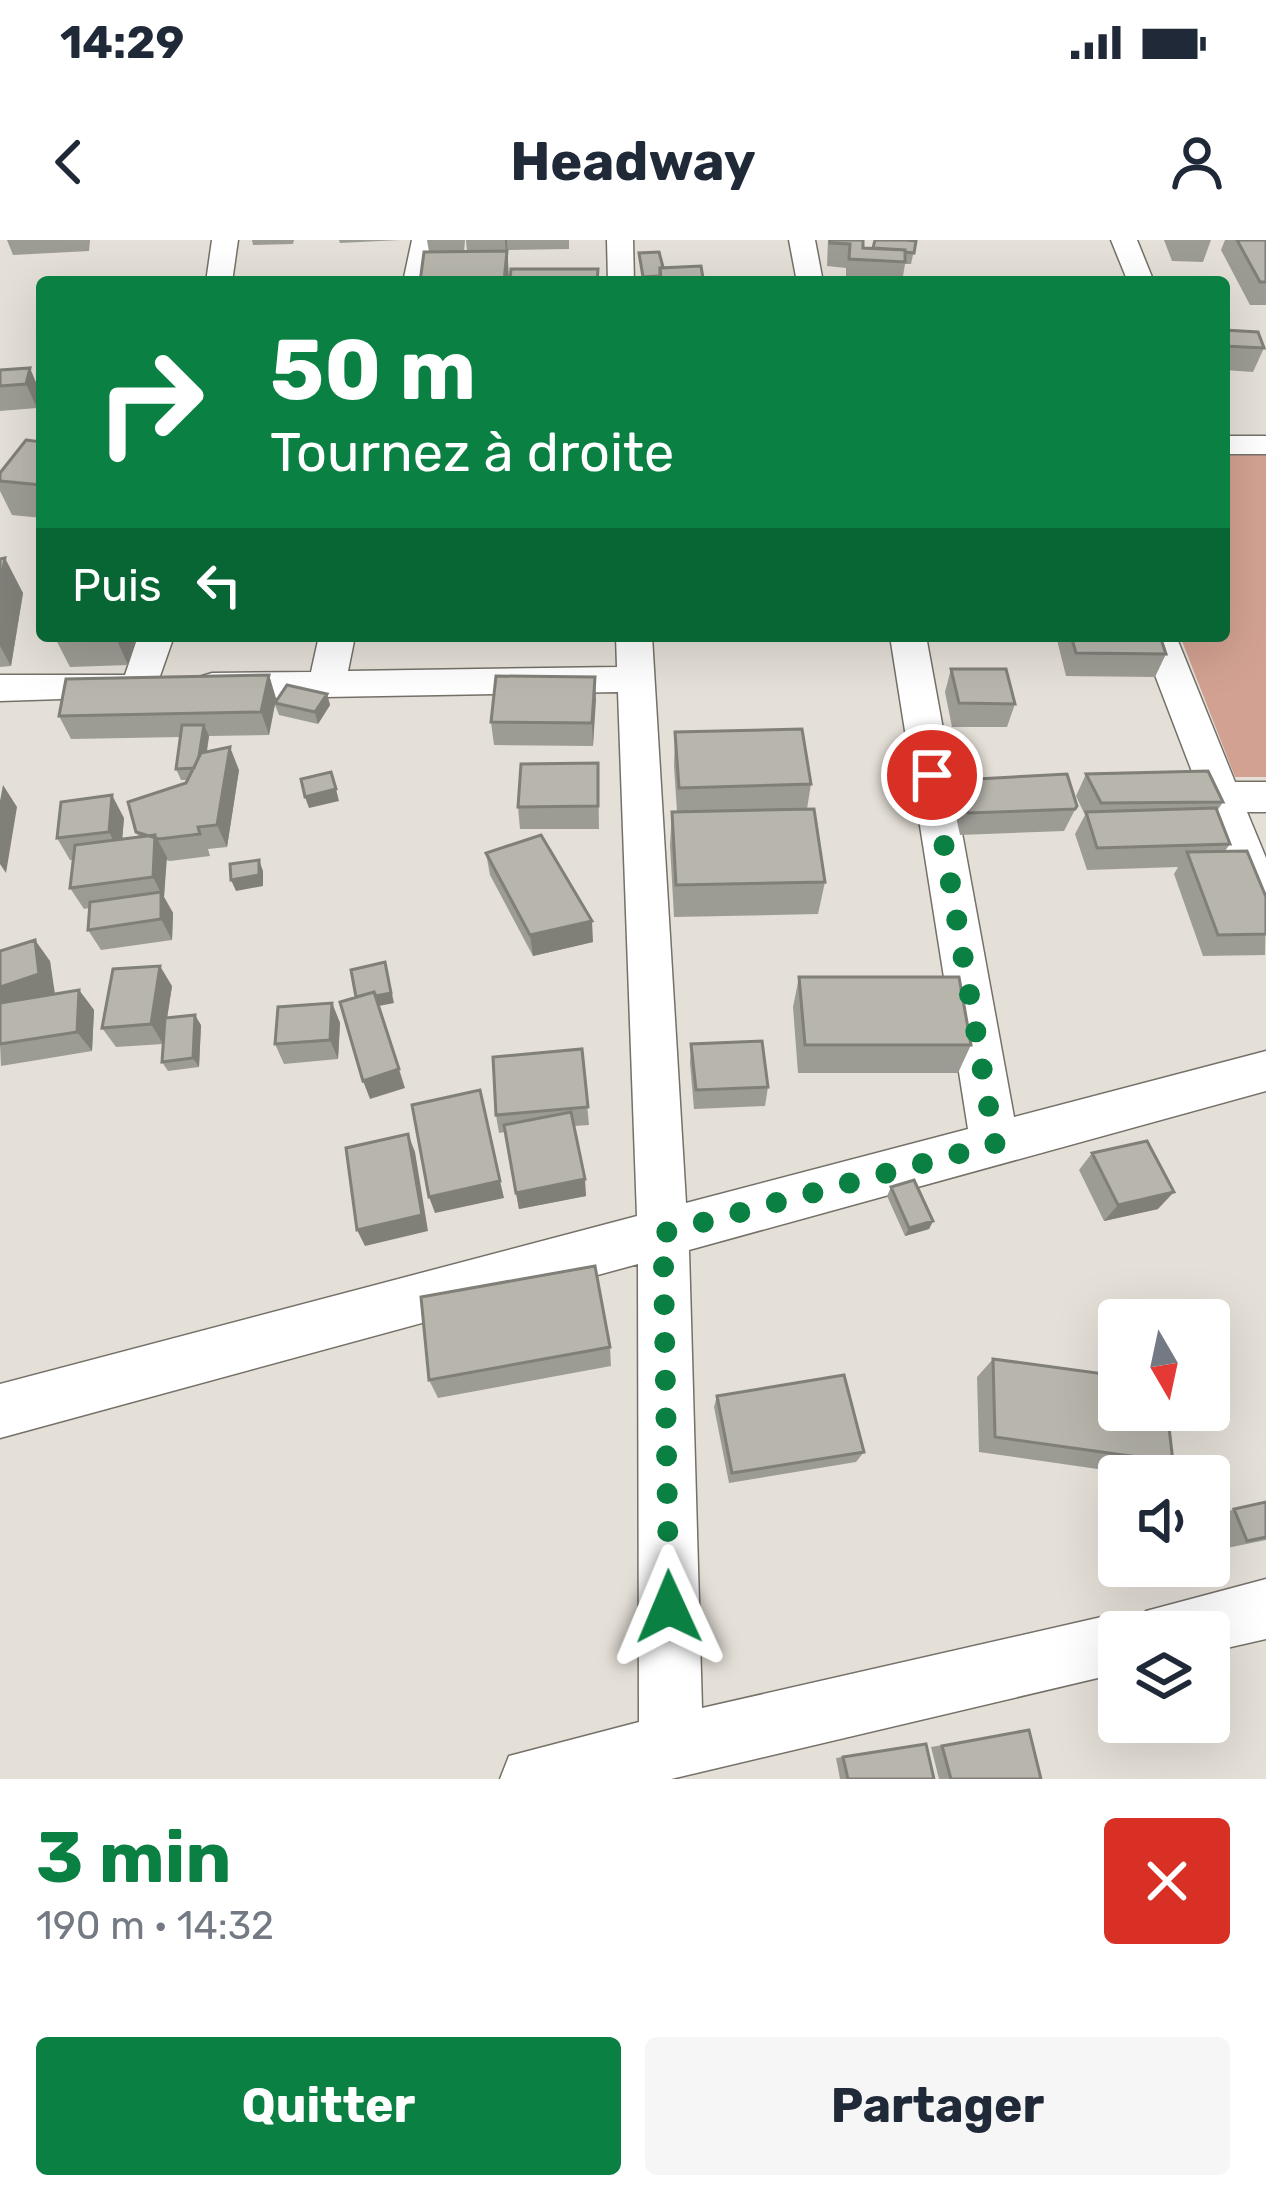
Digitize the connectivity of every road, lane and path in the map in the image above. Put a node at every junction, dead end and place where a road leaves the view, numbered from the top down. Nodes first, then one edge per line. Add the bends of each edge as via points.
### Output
1 (225, 240) edge
2 (425, 240) edge
3 (620, 240) edge
4 (802, 240) edge
5 (1124, 240) edge
6 (220, 276) edge
7 (417, 276) edge
8 (621, 276) edge
9 (809, 276) edge
10 (1139, 276) edge
11 (1230, 445) edge
12 (1266, 446) edge
13 (154, 642) edge
14 (337, 642) edge
15 (909, 642) edge
16 (1160, 642) edge
17 (634, 658) edge
18 (327, 685) junction
19 (140, 687) junction
20 (0, 688) edge
21 (1219, 797) junction
22 (1266, 797) edge
23 (1266, 910) edge
24 (1266, 1071) edge
25 (995, 1144) junction
26 (663, 1233) junction
27 (0, 1411) edge
28 (1266, 1609) edge
29 (1230, 1617) edge
30 (1098, 1648) edge
31 (671, 1747) junction
32 (532, 1779) edge

1 - 6 street
2 - 7 street
3 - 8 street
4 - 9 street
5 - 10 street
11 - 12 street
13 - 19 street
14 - 18 street
15 - 25 street
16 - 21 street
17 - 18 street
17 - 26 street
18 - 19 street
19 - 20 street
21 - 22 street
21 - 23 street
24 - 25 street
25 - 26 street
26 - 27 street
26 - 31 street
28 - 29 street
30 - 31 street
31 - 32 street

